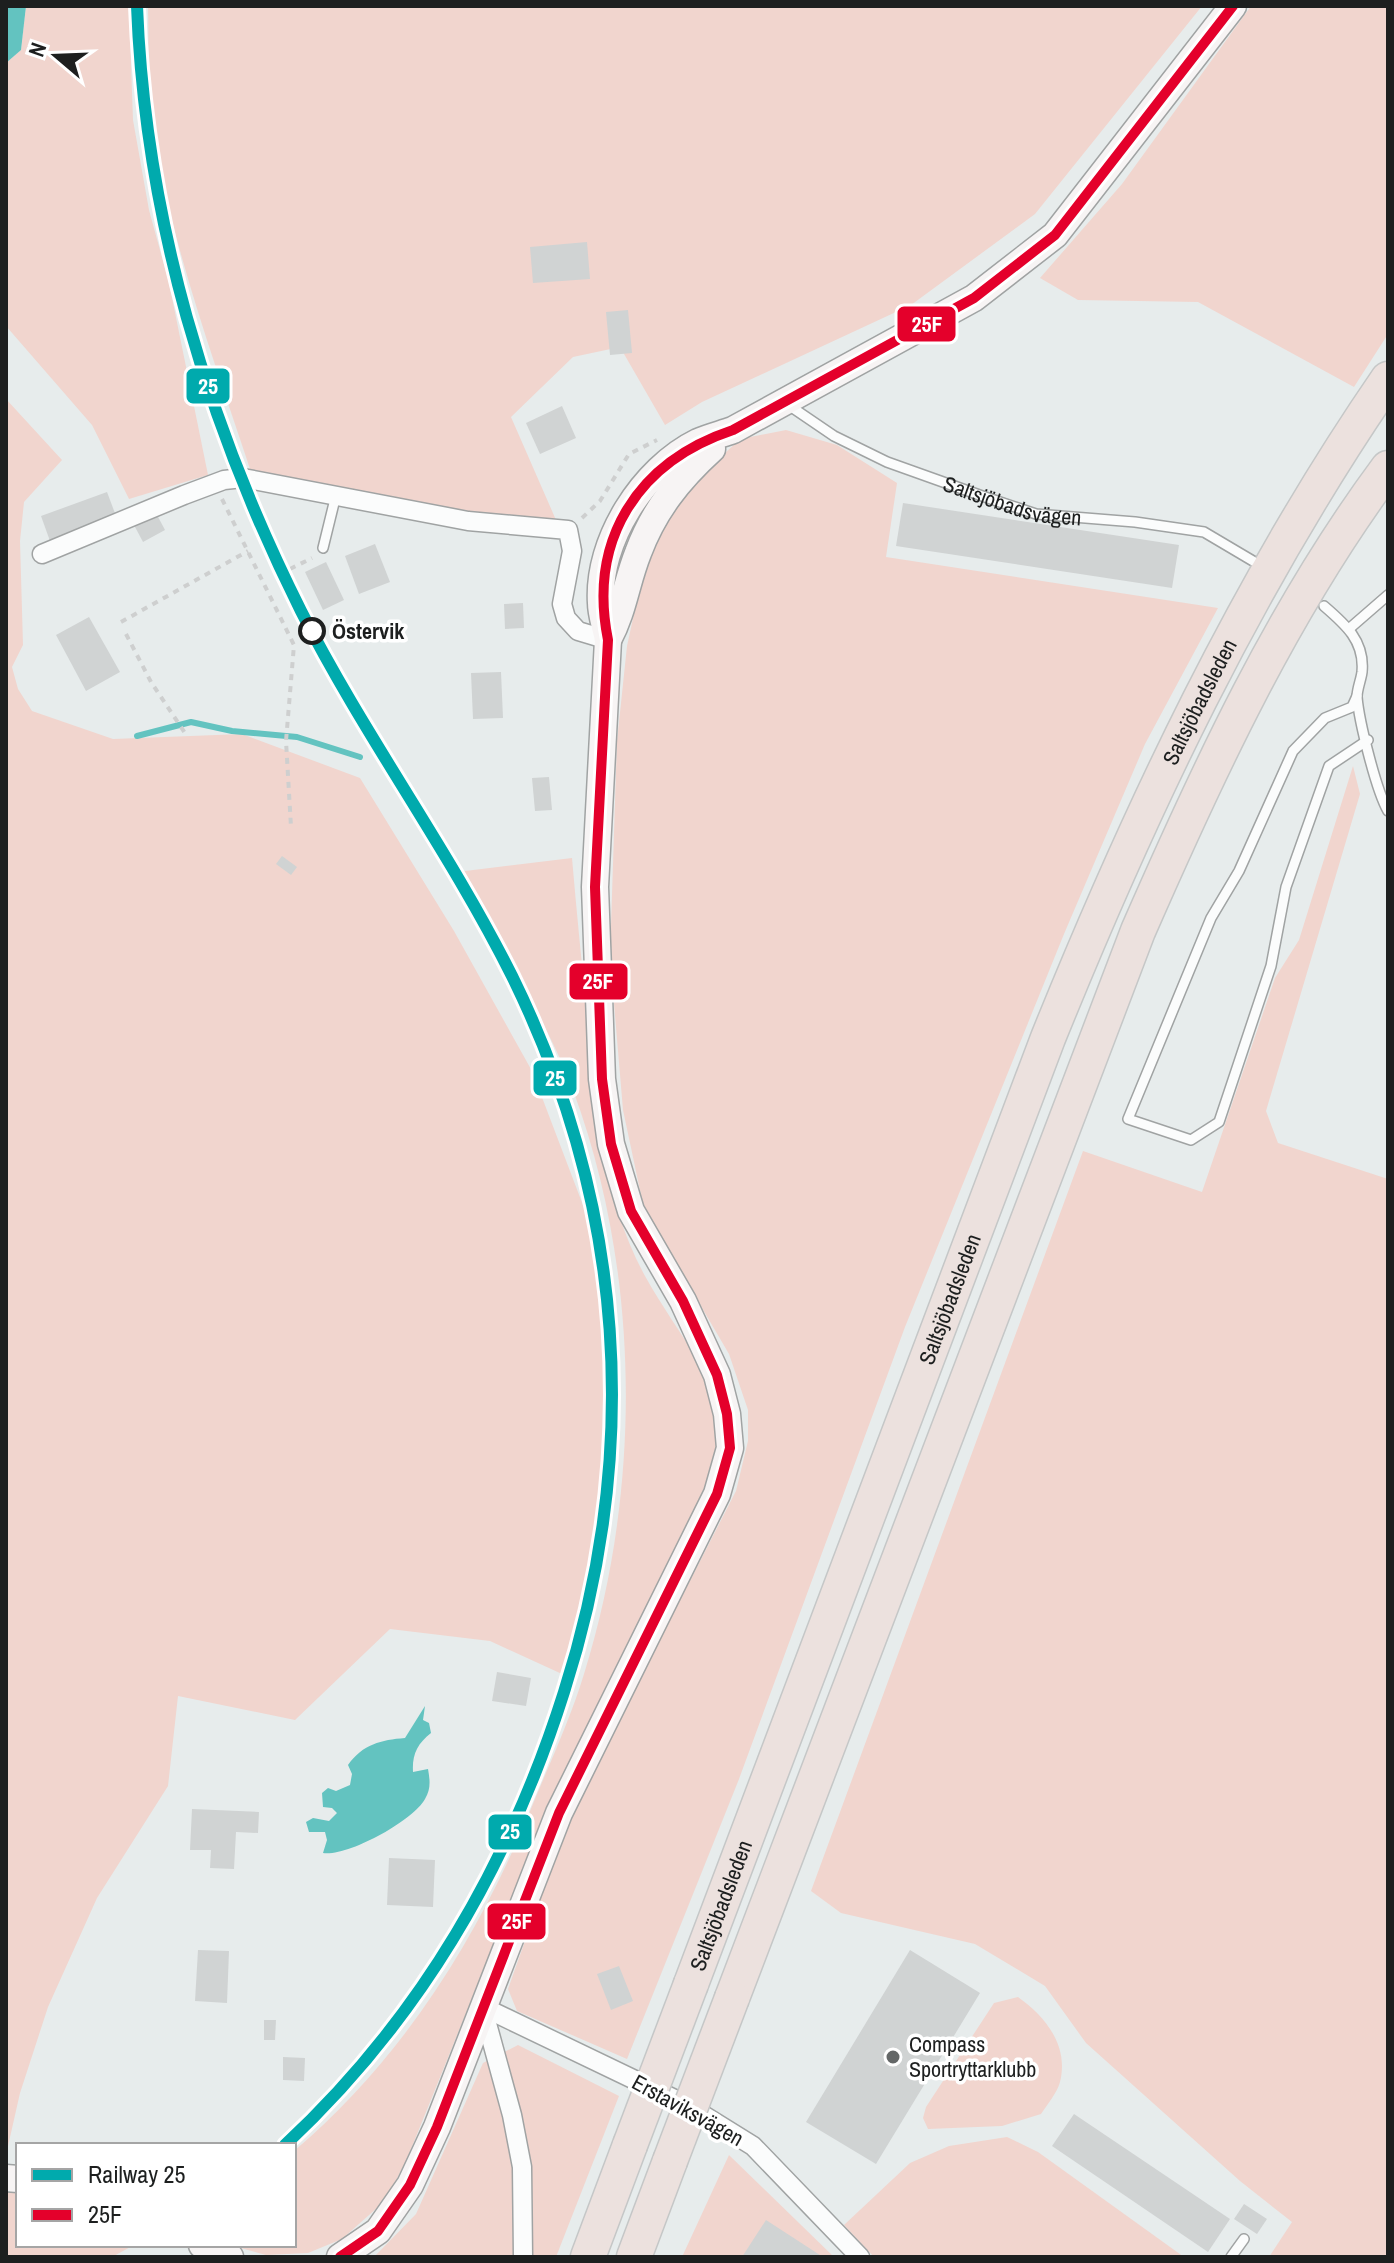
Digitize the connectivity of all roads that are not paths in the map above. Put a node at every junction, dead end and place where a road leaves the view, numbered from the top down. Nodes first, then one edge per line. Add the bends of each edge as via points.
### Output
1 (1233, 6) edge
2 (1388, 379) edge
3 (784, 402) junction
4 (1388, 453) edge
5 (1388, 468) edge
6 (336, 495) junction
7 (1342, 529) junction
8 (323, 548) road end
9 (42, 554) dead end
10 (1253, 561) dead end
11 (1388, 595) edge
12 (1324, 606) dead end
13 (1350, 628) junction
14 (608, 640) junction
15 (1357, 696) junction
16 (1368, 740) junction
17 (1388, 811) edge
18 (483, 2007) junction
19 (1244, 2239) dead end
20 (207, 2247) edge
21 (230, 2257) edge
22 (340, 2257) edge
23 (523, 2257) edge
24 (588, 2257) edge
25 (634, 2257) edge
26 (860, 2257) edge
27 (1231, 2257) edge

1 - 3 street via 1055,235 974,298
2 - 24 highway, Saltsjöbadsleden, bridge via 1285,542 1205,685 1101,906
3 - 10 lane, Saltsjöbadsvägen via 834,436 887,462 985,497 1036,514 1204,532
3 - 14 street via 733,430 672,488 637,555 623,611
4 - 7 street, Saltsjöbadsleden
5 - 7 highway
6 - 8 lane
6 - 9 street via 259,479 218,482
6 - 14 street via 468,521 568,530 572,551 562,604 566,618 578,631
7 - 25 highway, Saltsjöbadsleden, bridge via 1243,706 1138,931
11 - 13 lane
12 - 13 lane
13 - 15 lane via 1362,669
14 - 18 street via 595,887 601,1065 611,1144 631,1211 683,1301 717,1375 730,1448 717,1494 559,1813
15 - 16 lane
15 - 16 lane via 1352,707 1325,718 1293,751 1239,871 1211,918 1128,1119 1191,1140 1219,1122 1271,966 1286,887 1324,778 1329,766
16 - 17 lane via 1373,774
18 - 22 street via 410,2185 378,2231
18 - 23 street via 522,2167
18 - 26 street, Erstaviksvägen via 687,2105 753,2146
19 - 27 lane
20 - 21 street

